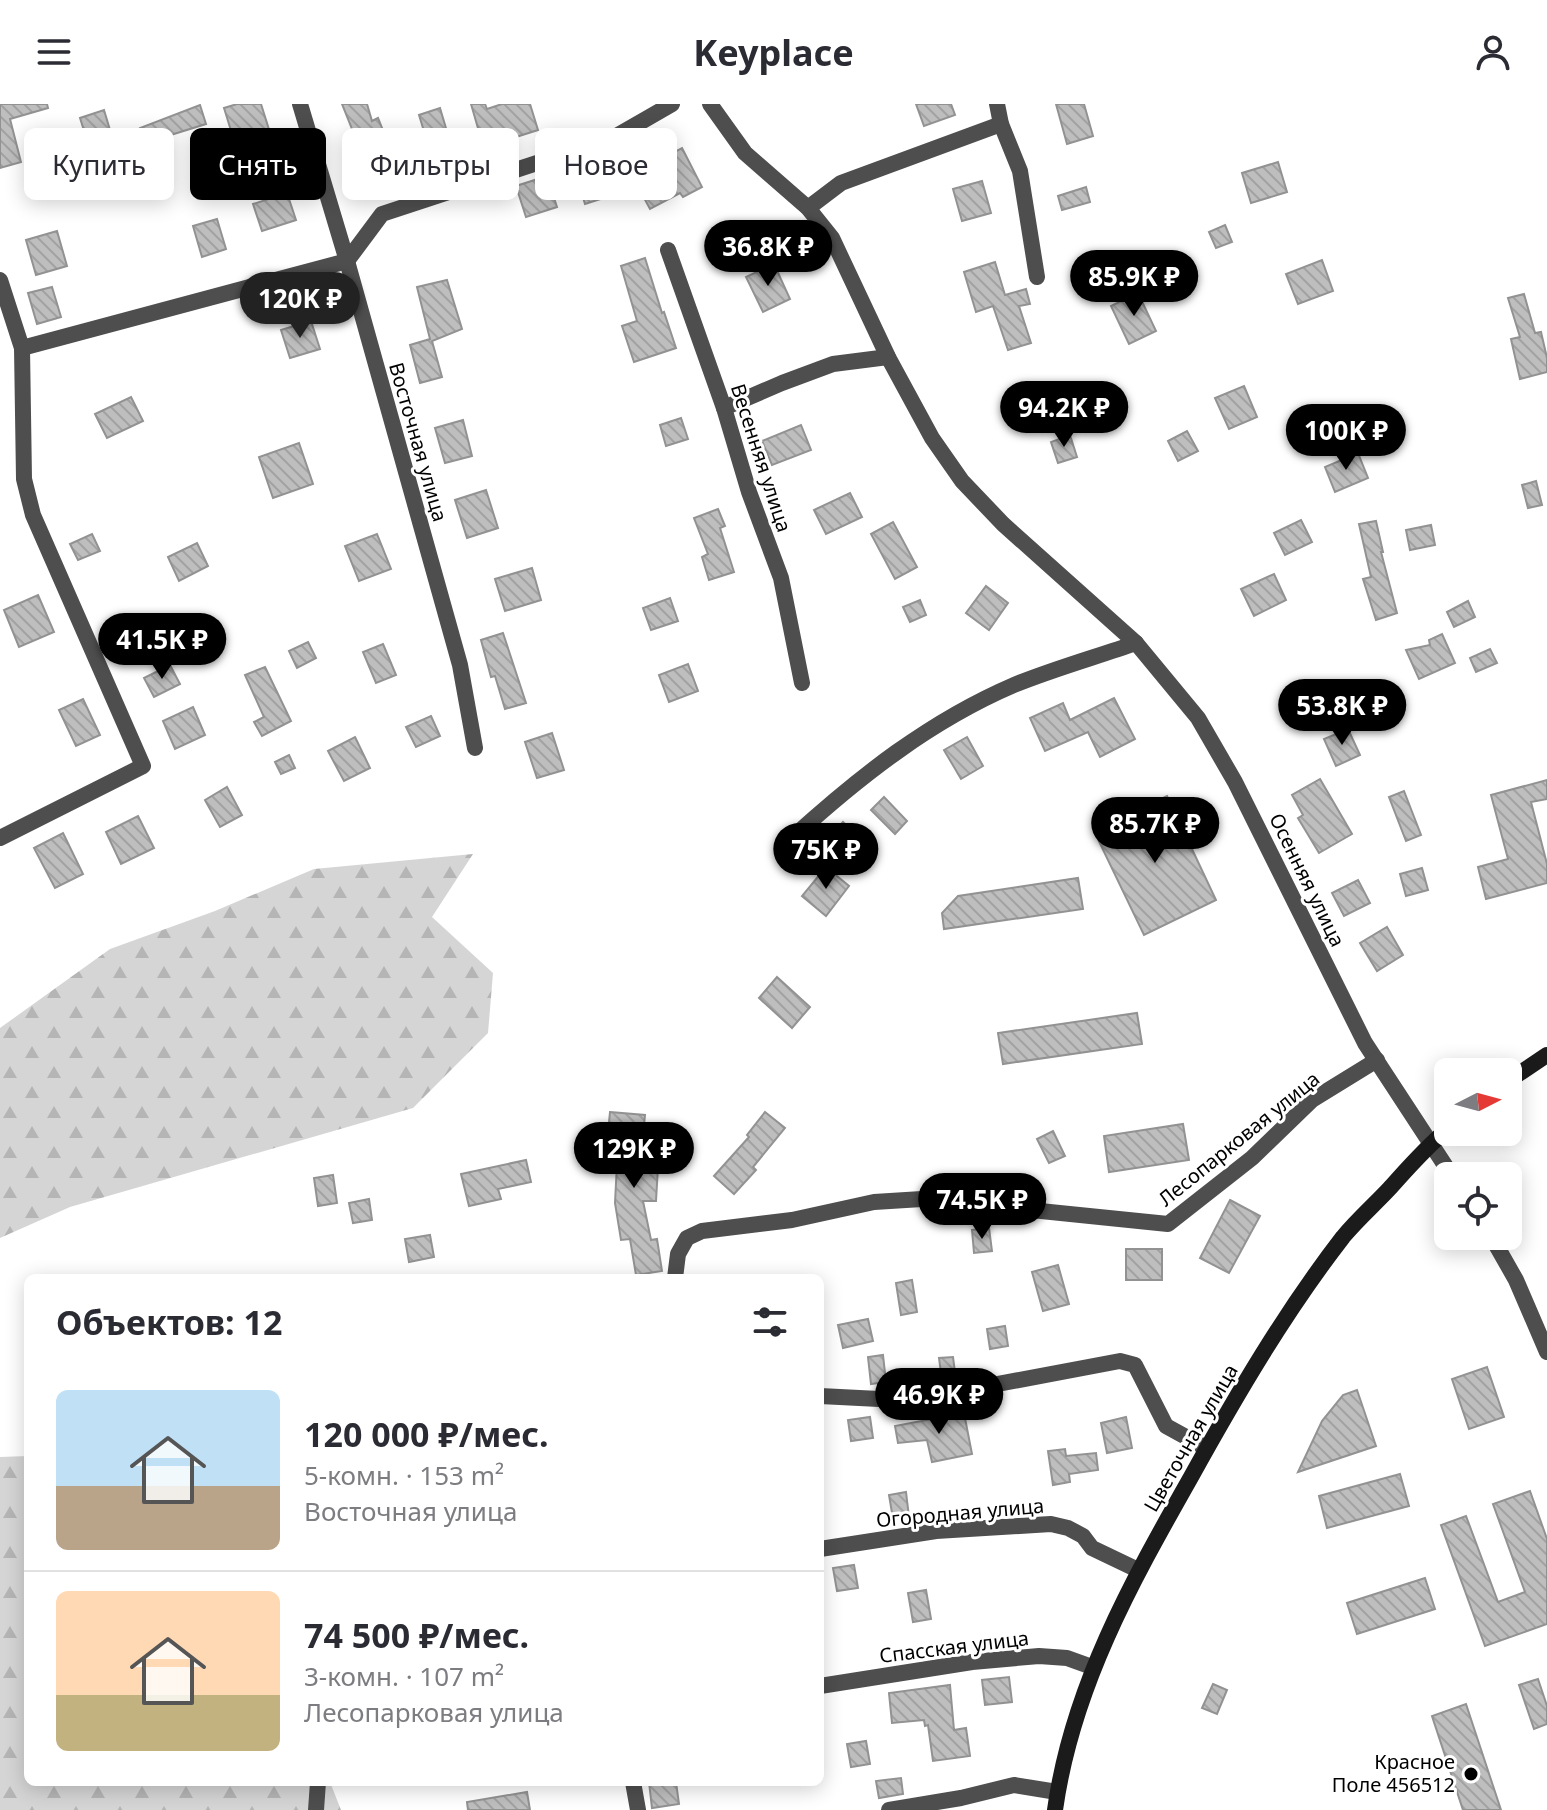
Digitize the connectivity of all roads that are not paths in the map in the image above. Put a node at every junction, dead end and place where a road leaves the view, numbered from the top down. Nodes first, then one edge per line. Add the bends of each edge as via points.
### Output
1 (300, 104) edge
2 (672, 104) edge
3 (710, 104) edge
4 (997, 104) edge
5 (1001, 124) junction
6 (808, 208) junction
7 (668, 250) dead end
8 (347, 261) junction
9 (1037, 277) dead end
10 (0, 280) edge
11 (22, 348) junction
12 (888, 357) junction
13 (724, 408) junction
14 (1136, 643) junction
15 (802, 683) dead end
16 (475, 748) dead end
17 (0, 838) edge
18 (792, 838) dead end
19 (1547, 1055) edge
20 (1377, 1060) junction
21 (1522, 1072) edge
22 (1434, 1140) edge
23 (1430, 1143) junction
24 (1443, 1162) edge
25 (1499, 1250) edge
26 (676, 1274) edge
27 (1547, 1352) edge
28 (824, 1396) edge
29 (1206, 1448) junction
30 (824, 1548) edge
31 (1138, 1570) junction
32 (1092, 1667) junction
33 (824, 1685) edge
34 (318, 1786) edge
35 (634, 1786) edge
36 (1057, 1792) junction
37 (316, 1810) edge
38 (638, 1810) edge
39 (889, 1810) edge
40 (1055, 1810) edge

1 - 8 street, Восточная улица
2 - 8 street via 613,138 382,214
3 - 6 street, Осенняя улица via 745,153
4 - 5 street
5 - 6 street via 841,183
5 - 9 street via 1020,171
6 - 12 street, Осенняя улица via 832,238
7 - 13 street, Весенняя улица
8 - 11 street
8 - 16 street, Восточная улица via 460,665
10 - 11 street
11 - 17 street via 24,479 33,515 143,766
12 - 13 street via 833,364
12 - 14 street, Осенняя улица via 962,481
13 - 15 street, Весенняя улица via 781,578
14 - 18 street via 1013,686 930,728 849,786
14 - 20 street, Осенняя улица via 1198,718 1235,782
19 - 21 main road
20 - 23 street, Осенняя улица
20 - 26 street, Лесопарковая улица via 1312,1100 1252,1158 1168,1224 922,1199 874,1202 792,1220 702,1231 687,1238
22 - 23 main road, Цветочная улица
23 - 24 street, Осенняя улица
23 - 29 main road, Цветочная улица via 1345,1235 1282,1322
25 - 27 street
28 - 29 street via 879,1399 971,1389 1120,1361 1135,1365 1166,1426
29 - 31 main road, Цветочная улица
30 - 31 street, Огородная улица via 936,1531 1051,1524 1068,1528 1092,1548
31 - 32 main road, Цветочная улица
32 - 33 street, Спасская улица via 1039,1656
32 - 36 main road, Цветочная улица
34 - 37 street
35 - 38 street
36 - 39 street via 1014,1785
36 - 40 main road, Цветочная улица

